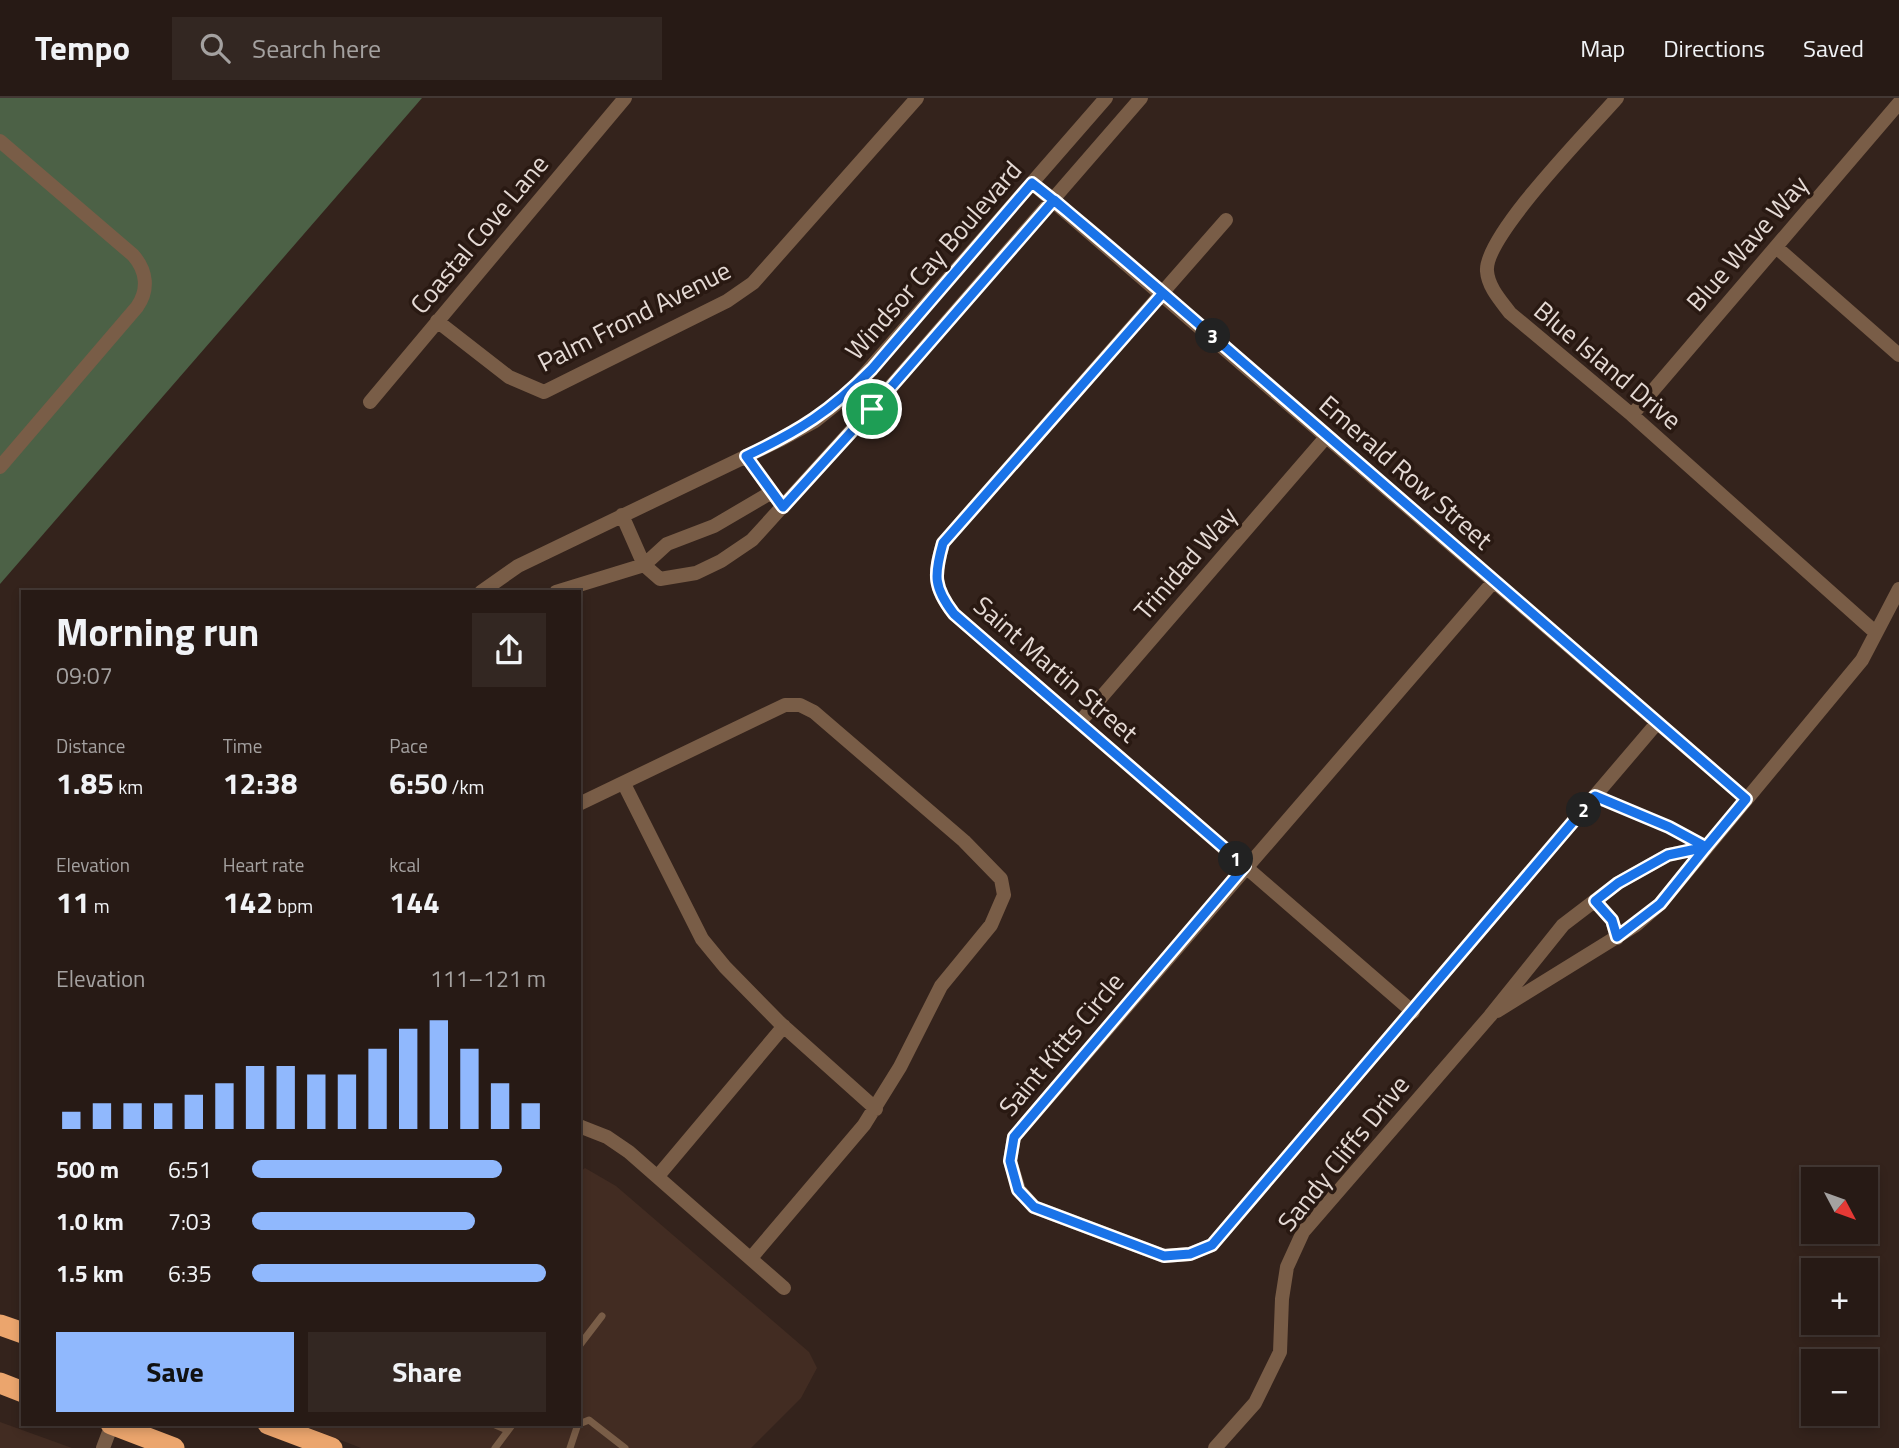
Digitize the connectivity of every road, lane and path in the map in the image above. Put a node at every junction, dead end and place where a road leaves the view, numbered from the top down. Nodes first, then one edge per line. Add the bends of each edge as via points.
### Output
1 (625, 98) edge
2 (917, 98) edge
3 (1105, 98) edge
4 (1141, 98) edge
5 (1617, 98) edge
6 (1899, 103) edge
7 (0, 143) edge
8 (1032, 183) junction
9 (1054, 200) junction
10 (1226, 220) dead end
11 (1776, 247) junction
12 (1163, 293) junction
13 (437, 321) junction
14 (1899, 355) edge
15 (370, 401) dead end
16 (1632, 415) junction
17 (1327, 436) junction
18 (746, 456) junction
19 (0, 467) edge
20 (772, 492) junction
21 (783, 507) junction
22 (622, 515) junction
23 (644, 565) junction
24 (1494, 581) junction
25 (1899, 589) edge
26 (484, 590) edge
27 (563, 590) edge
28 (1875, 632) junction
29 (1079, 723) junction
30 (1657, 723) junction
31 (624, 784) junction
32 (1595, 796) junction
33 (1746, 799) junction
34 (581, 803) edge
35 (1706, 847) junction
36 (1245, 866) junction
37 (1595, 901) junction
38 (1617, 937) junction
39 (1413, 1012) junction
40 (1490, 1016) junction
41 (783, 1026) junction
42 (876, 1109) junction
43 (581, 1127) edge
44 (658, 1175) junction
45 (751, 1258) junction
46 (784, 1287) dead end
47 (602, 1316) dead end
48 (0, 1325) edge
49 (21, 1332) edge
50 (581, 1343) edge
51 (0, 1383) edge
52 (21, 1391) edge
53 (581, 1423) edge
54 (112, 1426) edge
55 (115, 1426) edge
56 (273, 1426) edge
57 (578, 1426) edge
58 (510, 1427) edge
59 (103, 1448) edge
60 (174, 1448) edge
61 (332, 1448) edge
62 (495, 1448) edge
63 (570, 1448) edge
64 (625, 1448) edge
65 (1215, 1448) edge

1 - 13 street, Coastal Cove Lane
2 - 13 street, Palm Frond Avenue via 753,283 727,302 544,392 509,377
3 - 8 street, Windsor Cay Boulevard
4 - 9 street, Windsor Cay Boulevard
5 - 16 street, Blue Island Drive via 1507,224 1489,256 1487,271 1494,293 1510,313
6 - 11 street, Blue Wave Way
7 - 19 street via 133,256 143,269 145,286 137,307
8 - 9 street, Emerald Row Street
8 - 18 street, Windsor Cay Boulevard via 844,398 815,421
9 - 12 street, Emerald Row Street
9 - 21 street, Windsor Cay Boulevard
10 - 12 street, Saint Martin Street
11 - 14 street
11 - 16 street, Blue Wave Way
12 - 17 street, Emerald Row Street
12 - 29 street, Saint Martin Street via 943,543 935,571 940,596 954,614
13 - 15 street, Coastal Cove Lane
16 - 28 street, Blue Island Drive
17 - 24 street, Emerald Row Street
17 - 29 street, Trinidad Way
18 - 20 street
18 - 22 street, Windsor Cay Boulevard
20 - 21 street
20 - 23 street via 714,526 667,544
21 - 23 street, Windsor Cay Boulevard via 752,540 696,573 660,579
22 - 23 street
22 - 26 street, Windsor Cay Boulevard via 518,566
23 - 27 street
24 - 30 street, Emerald Row Street
24 - 36 street, Saint Kitts Circle
25 - 28 street, Sandy Cliffs Drive
28 - 33 street, Sandy Cliffs Drive via 1862,660
29 - 36 street, Saint Martin Street
30 - 32 street, Saint Kitts Circle
30 - 33 street, Emerald Row Street
31 - 34 street
31 - 41 street via 702,939
31 - 42 street via 785,705 800,705 814,712 964,841 1001,879 1001,908 941,986
32 - 35 lane
32 - 39 street, Saint Kitts Circle
33 - 35 street, Sandy Cliffs Drive
35 - 37 street, Sandy Cliffs Drive via 1668,855
35 - 38 street, Sandy Cliffs Drive via 1660,904
36 - 39 street, Saint Martin Street
36 - 39 street, Saint Kitts Circle via 1014,1137 1010,1161 1018,1190 1034,1207 1164,1256 1190,1254 1212,1245
37 - 38 street via 1612,920
37 - 40 street, Sandy Cliffs Drive via 1563,925
38 - 40 street, Sandy Cliffs Drive
40 - 65 street, Sandy Cliffs Drive via 1303,1233 1287,1267 1280,1352 1255,1403
41 - 42 street
41 - 44 street
42 - 45 street
43 - 44 street via 607,1137
44 - 45 street
45 - 46 street
47 - 50 lane
48 - 49 highway
51 - 52 highway
53 - 64 lane via 589,1420
54 - 59 street
55 - 60 highway
56 - 61 highway
57 - 63 lane
58 - 62 lane

